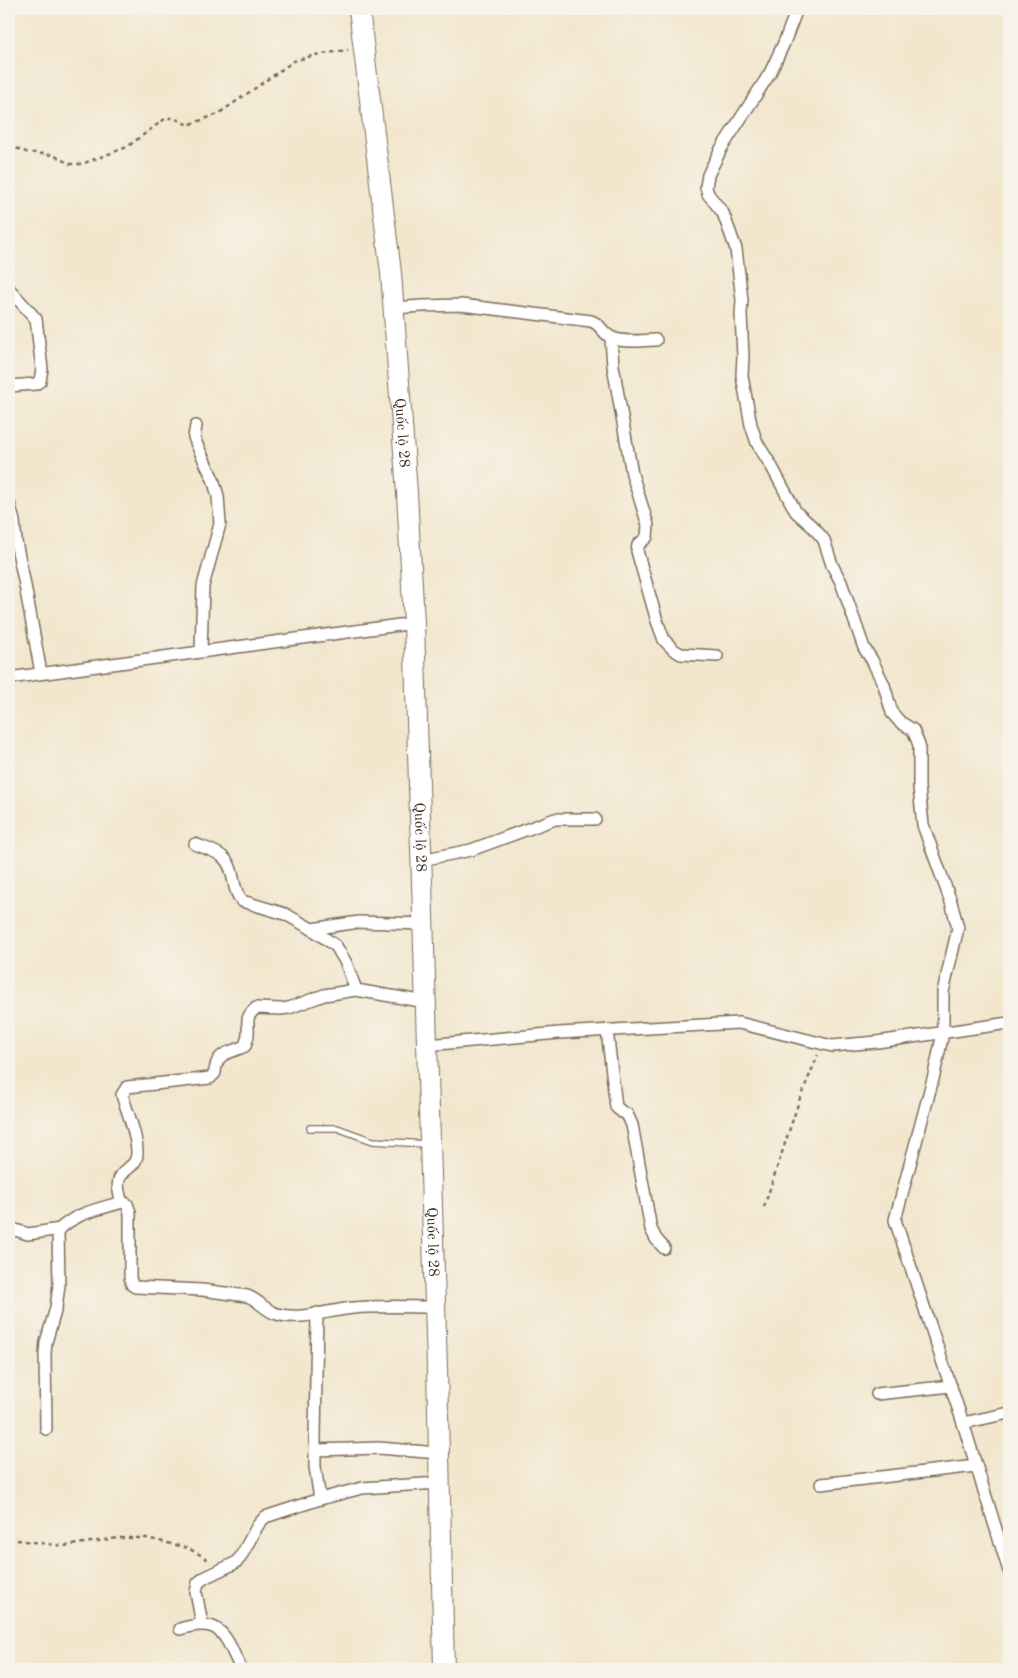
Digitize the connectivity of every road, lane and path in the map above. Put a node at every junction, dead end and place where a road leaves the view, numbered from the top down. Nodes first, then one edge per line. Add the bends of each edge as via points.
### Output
1 (359, 9) edge
2 (797, 9) edge
3 (364, 50) junction
4 (9, 145) edge
5 (9, 289) edge
6 (394, 308) junction
7 (611, 338) junction
8 (656, 340) dead end
9 (9, 386) edge
10 (196, 426) dead end
11 (9, 503) edge
12 (414, 624) junction
13 (201, 652) junction
14 (717, 656) dead end
15 (41, 673) junction
16 (9, 678) edge
17 (595, 819) dead end
18 (195, 844) dead end
19 (421, 860) junction
20 (423, 924) junction
21 (312, 929) junction
22 (356, 990) junction
23 (426, 1002) junction
24 (1009, 1023) edge
25 (607, 1030) junction
26 (943, 1033) junction
27 (822, 1044) junction
28 (427, 1045) junction
29 (310, 1128) dead end
30 (429, 1145) junction
31 (122, 1202) junction
32 (764, 1207) dead end
33 (9, 1228) edge
34 (60, 1228) junction
35 (664, 1248) dead end
36 (435, 1307) junction
37 (317, 1313) junction
38 (951, 1386) junction
39 (877, 1394) dead end
40 (1009, 1414) edge
41 (963, 1423) junction
42 (46, 1429) dead end
43 (315, 1450) junction
44 (438, 1453) junction
45 (976, 1466) junction
46 (438, 1483) junction
47 (822, 1484) dead end
48 (320, 1499) junction
49 (9, 1539) edge
50 (1009, 1572) edge
51 (213, 1573) junction
52 (202, 1624) junction
53 (180, 1629) dead end
54 (240, 1669) edge
55 (444, 1669) edge

1 - 3 highway, Quốc lộ 28
2 - 26 street via 770,73 721,149 708,175 706,187 723,213 736,248 742,300 742,376 757,443 796,512 824,540 864,648 884,685 892,713 913,730 919,745 919,786 924,826 958,928 943,992
3 - 4 path via 343,50 294,61 218,114 188,125 166,118 126,147 82,164 70,164 53,155 26,152
3 - 6 highway, Quốc lộ 28
5 - 9 street via 36,319 42,369 40,381 36,384
6 - 7 street via 461,305 591,321
6 - 12 highway, Quốc lộ 28
7 - 8 street
7 - 14 street via 632,474 648,524 647,537 638,545 637,551 657,621 664,640 674,650 681,654
10 - 13 street via 194,437 218,496 220,524 203,586
11 - 15 street
12 - 13 street
12 - 19 highway, Quốc lộ 28
13 - 15 street
15 - 16 street
17 - 19 street via 555,819 471,850
18 - 21 street via 225,858 242,902 285,914
19 - 20 highway, Quốc lộ 28
20 - 21 street via 360,922
20 - 23 highway, Quốc lộ 28
21 - 22 street via 336,946
22 - 23 street
22 - 31 street via 324,995 280,1010 256,1008 246,1020 248,1034 245,1046 222,1054 210,1078 127,1087 122,1095 138,1152 134,1162 117,1180
23 - 28 highway, Quốc lộ 28
24 - 26 street
25 - 27 street via 739,1023
25 - 28 street
25 - 35 street via 616,1107 626,1114 632,1125 651,1229
26 - 27 street via 832,1046
26 - 38 street via 895,1220
27 - 32 path via 800,1098
28 - 30 highway, Quốc lộ 28
29 - 30 lane via 337,1128 373,1142
30 - 36 highway, Quốc lộ 28
31 - 34 street via 78,1216
31 - 37 street via 127,1204 130,1212 130,1276 135,1287 234,1293 252,1297 277,1314 301,1316
33 - 34 street via 28,1234
34 - 42 street via 59,1285 45,1354
36 - 37 street via 365,1307
36 - 44 highway, Quốc lộ 28
37 - 43 street
38 - 39 street
38 - 41 street
40 - 41 street
41 - 45 street
43 - 44 street via 380,1448
43 - 48 street
44 - 46 highway, Quốc lộ 28
45 - 47 street
45 - 50 street
46 - 48 street via 374,1486
46 - 55 highway, Quốc lộ 28
48 - 51 street via 265,1517 240,1558
49 - 51 path via 64,1546 118,1538 160,1540 197,1551 206,1558
51 - 52 street via 196,1588
52 - 53 street
52 - 54 street via 221,1633

